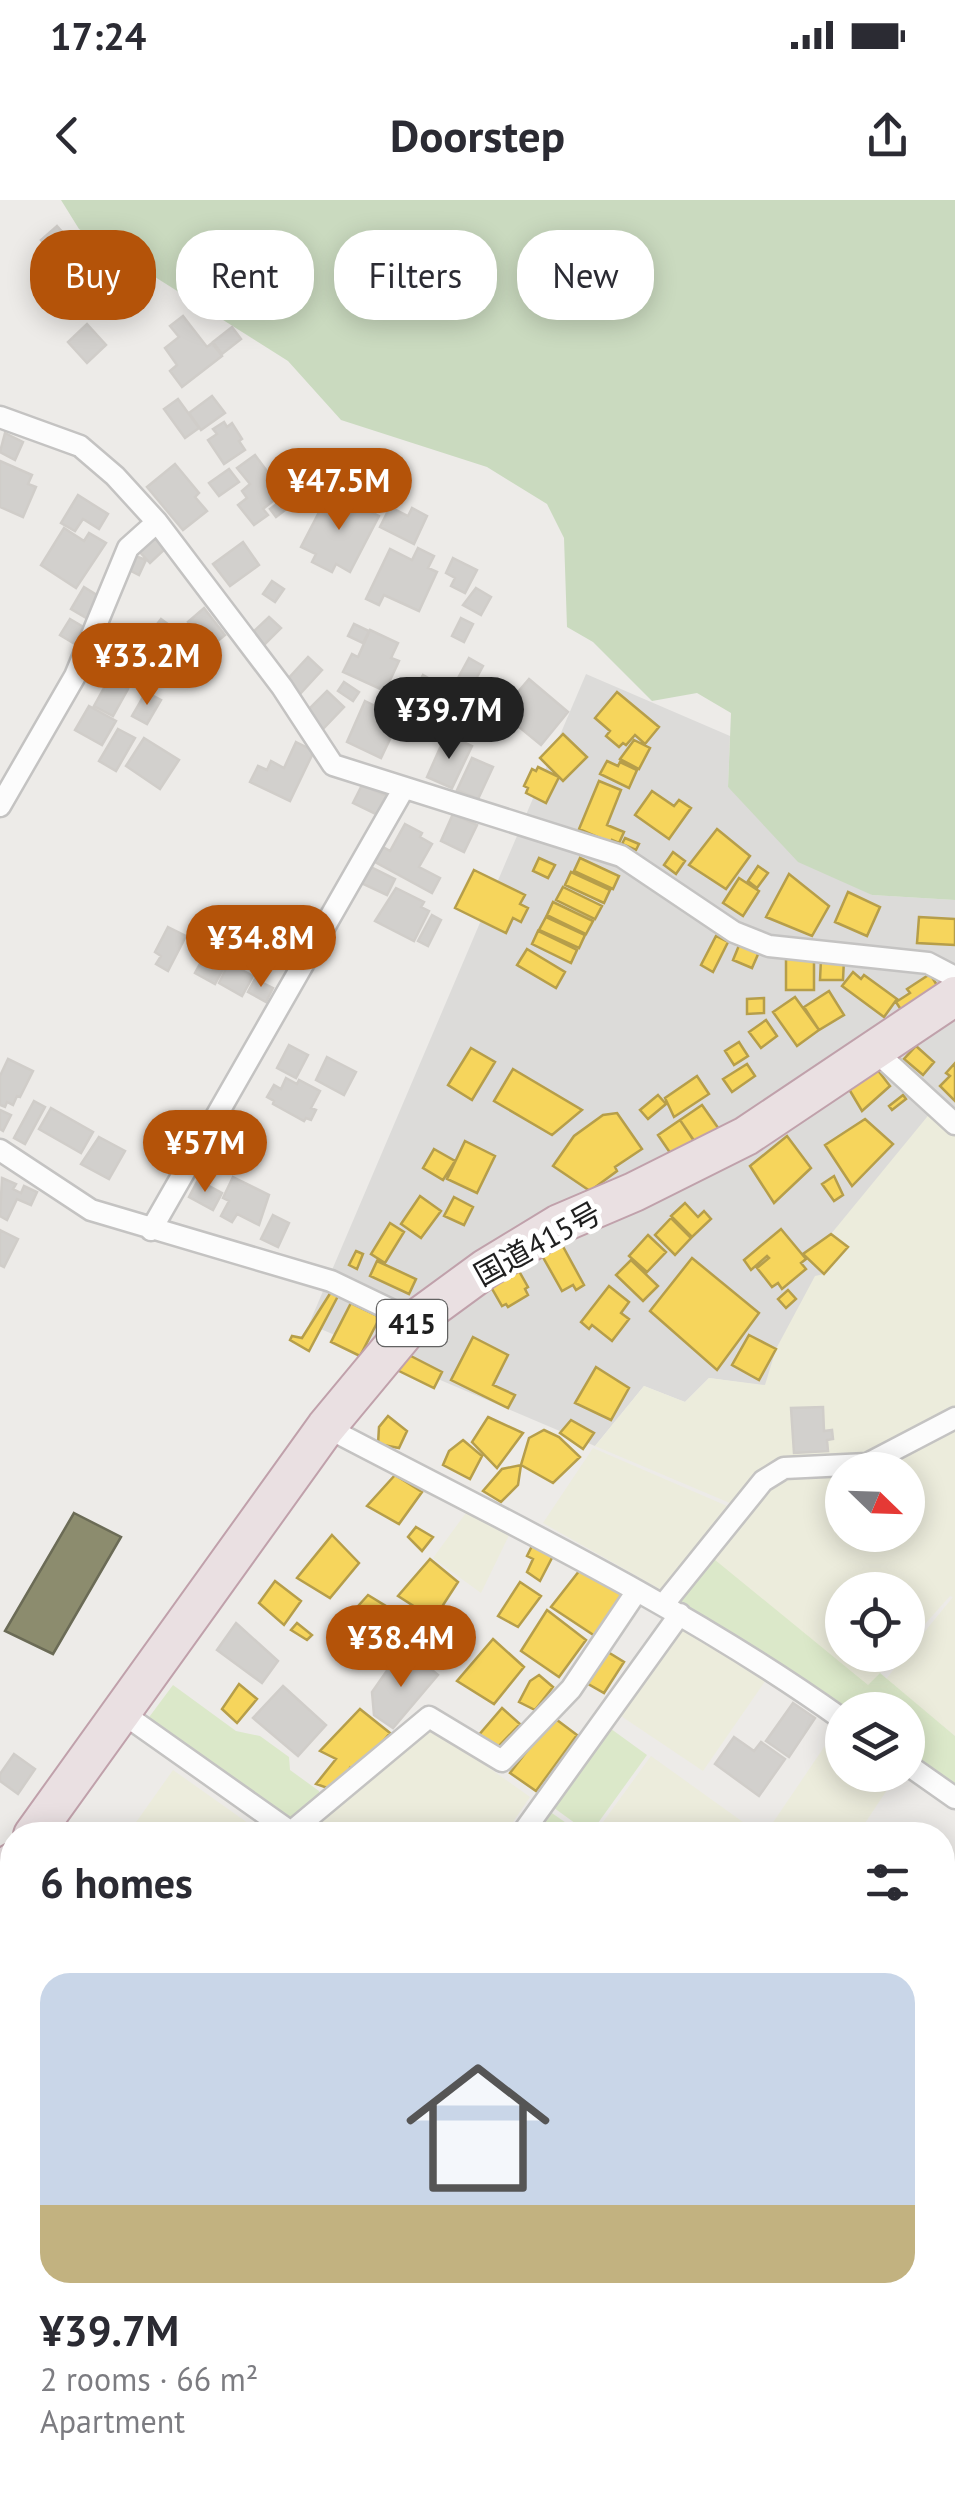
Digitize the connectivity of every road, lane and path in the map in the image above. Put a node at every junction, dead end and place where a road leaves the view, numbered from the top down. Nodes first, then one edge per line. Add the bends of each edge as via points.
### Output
1 (0, 416) edge
2 (157, 522) junction
3 (404, 788) junction
4 (0, 806) edge
5 (955, 977) edge
6 (955, 996) edge
7 (874, 1050) junction
8 (955, 1124) edge
9 (0, 1150) edge
10 (151, 1230) junction
11 (414, 1321) junction
12 (955, 1418) edge
13 (326, 1426) junction
14 (638, 1592) junction
15 (671, 1609) junction
16 (825, 1707) edge
17 (121, 1712) junction
18 (925, 1777) edge
19 (955, 1798) edge
20 (42, 1822) edge
21 (276, 1822) edge
22 (307, 1822) edge
23 (531, 1822) edge

1 - 2 street via 80,446
2 - 3 street via 333,765
2 - 4 street via 128,548 75,676
3 - 5 street via 621,856 734,932 768,946 928,963
3 - 10 street
6 - 7 highway, 国道415号 / 415
7 - 8 street
7 - 11 highway, 国道415号 / 415 via 746,1136 559,1224
9 - 10 street via 90,1210
10 - 11 street via 331,1281
11 - 13 highway, 国道415号 / 415
12 - 15 street via 868,1464 784,1468 763,1481
13 - 14 street
13 - 17 highway, 国道415号 / 415
14 - 15 street
14 - 22 street via 571,1689 502,1761 429,1717
15 - 16 street
15 - 23 street
17 - 20 highway, 国道415号 / 415
17 - 21 street
18 - 19 street

